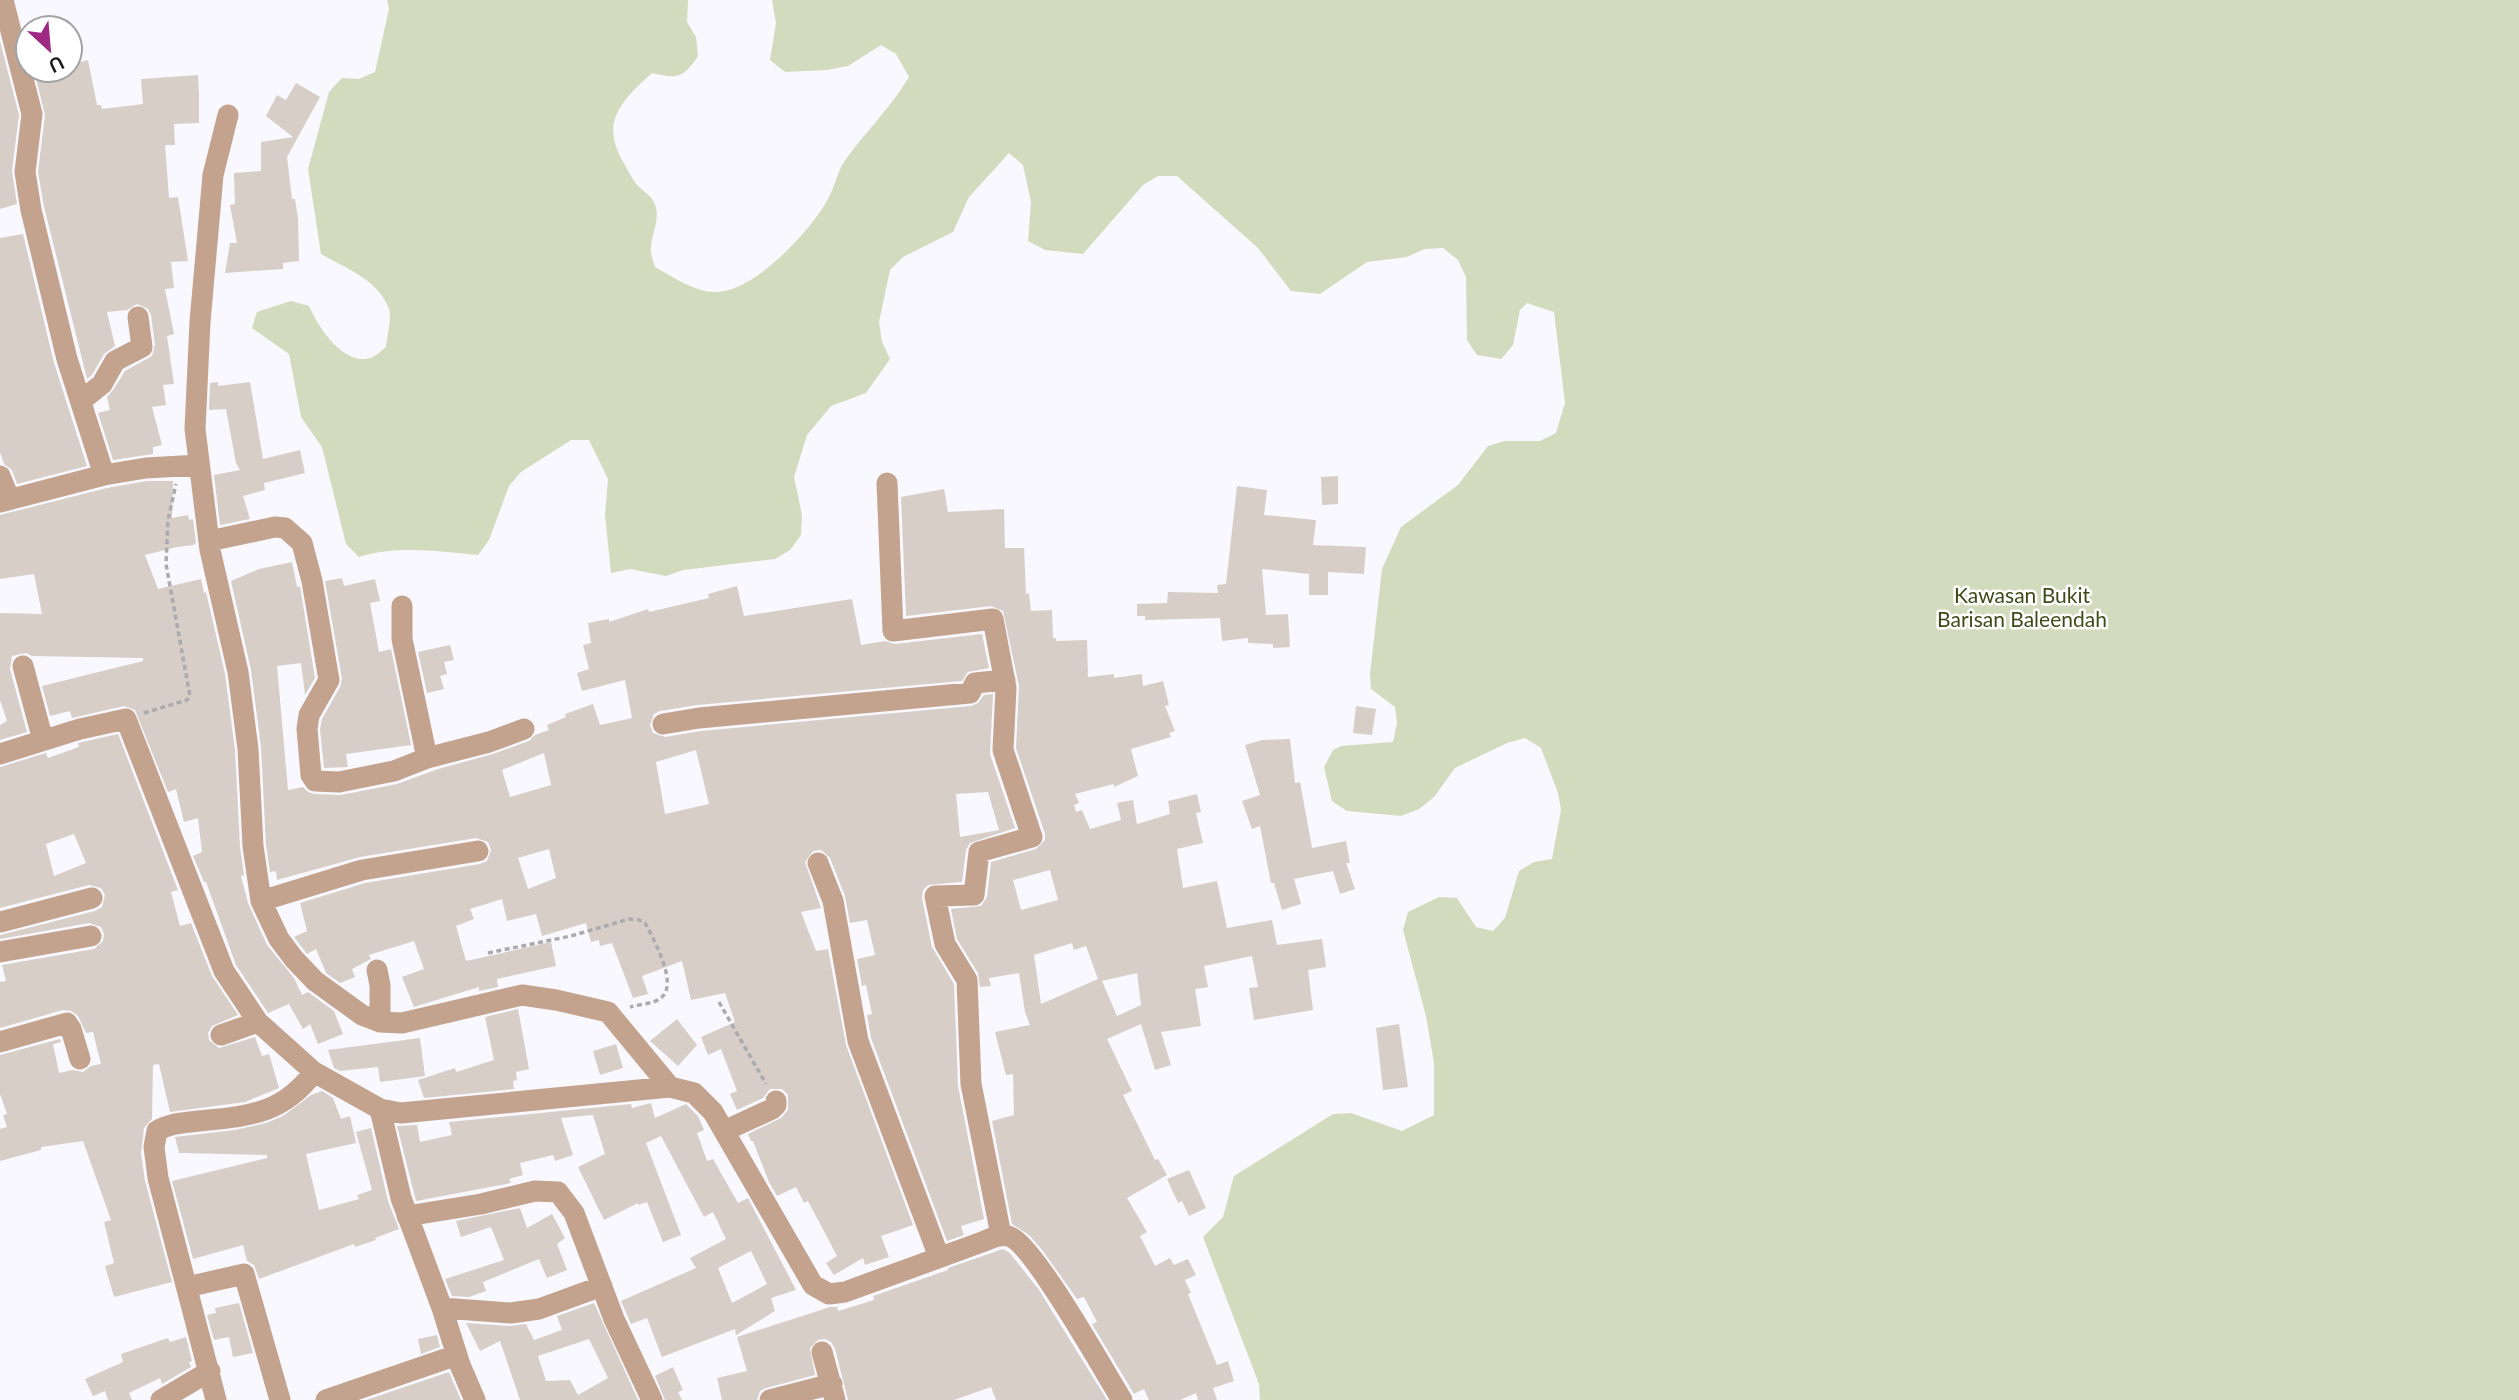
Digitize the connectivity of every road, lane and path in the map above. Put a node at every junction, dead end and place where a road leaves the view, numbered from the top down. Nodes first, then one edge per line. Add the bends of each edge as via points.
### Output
1 (3, 0) edge
2 (228, 115) dead end
3 (138, 317) dead end
4 (82, 400) junction
5 (189, 465) junction
6 (104, 475) junction
7 (0, 476) edge
8 (887, 483) dead end
9 (5, 500) edge
10 (209, 541) junction
11 (402, 606) dead end
12 (23, 666) dead end
13 (1005, 680) junction
14 (126, 719) junction
15 (663, 724) dead end
16 (524, 729) dead end
17 (43, 740) junction
18 (0, 754) edge
19 (427, 758) junction
20 (478, 851) dead end
21 (818, 863) dead end
22 (92, 898) dead end
23 (261, 901) junction
24 (0, 922) edge
25 (92, 936) dead end
26 (0, 953) edge
27 (488, 953) dead end
28 (377, 970) dead end
29 (719, 1002) dead end
30 (608, 1012) junction
31 (258, 1022) junction
32 (380, 1022) junction
33 (221, 1035) dead end
34 (0, 1042) edge
35 (80, 1059) dead end
36 (314, 1072) junction
37 (670, 1087) junction
38 (776, 1101) joint
39 (380, 1109) junction
40 (724, 1131) junction
41 (407, 1216) junction
42 (1001, 1236) junction
43 (939, 1257) junction
44 (602, 1286) junction
45 (187, 1287) junction
46 (442, 1308) junction
47 (822, 1352) dead end
48 (457, 1355) junction
49 (210, 1371) junction
50 (834, 1392) edge
51 (161, 1400) edge
52 (216, 1400) edge
53 (280, 1400) edge
54 (326, 1400) edge
55 (475, 1400) edge
56 (652, 1400) edge
57 (770, 1400) edge
58 (1122, 1400) edge

1 - 4 street via 32,114 25,172 31,210 67,359
2 - 5 street via 213,174
3 - 4 street via 142,347 115,361 102,384
4 - 6 street
5 - 6 street
5 - 10 street
5 - 14 path via 168,520 166,564 190,696
6 - 9 street
7 - 9 street
8 - 13 street via 893,631 993,619
10 - 19 street via 275,527 285,528 302,543 329,680 309,715 313,780 339,782 371,776
10 - 23 street via 238,672
11 - 19 street via 402,639
12 - 17 street
13 - 15 street via 975,683 970,693
13 - 42 street via 1003,750 1032,837 979,852 974,895 935,896 944,944 967,980 971,1084
14 - 17 street
14 - 31 street via 224,971
16 - 19 street
17 - 18 street
20 - 23 street via 362,870
21 - 43 street via 833,901 858,1041
22 - 24 street
23 - 32 street via 279,939 315,981 362,1016
25 - 26 street
27 - 30 path via 639,920 649,930 667,972 667,988 656,1000
28 - 32 street
29 - 38 path
30 - 32 street via 522,995 402,1023
30 - 37 street
31 - 33 street
31 - 36 street
34 - 35 street via 67,1023
36 - 39 street
36 - 45 street via 285,1102 268,1109 168,1124 157,1131 158,1178
37 - 39 street via 431,1111
37 - 40 street via 696,1095
38 - 40 street via 772,1109
39 - 41 street
40 - 43 street via 813,1285 830,1294 845,1292
41 - 44 street via 535,1191 558,1192 574,1213
41 - 46 street
42 - 43 street
42 - 58 street via 1017,1240 1042,1269
44 - 46 street via 511,1313
44 - 56 street
45 - 49 street
45 - 53 street via 244,1274
46 - 48 street
47 - 50 street
48 - 54 street
48 - 55 street
49 - 51 street
49 - 52 street
50 - 57 street

